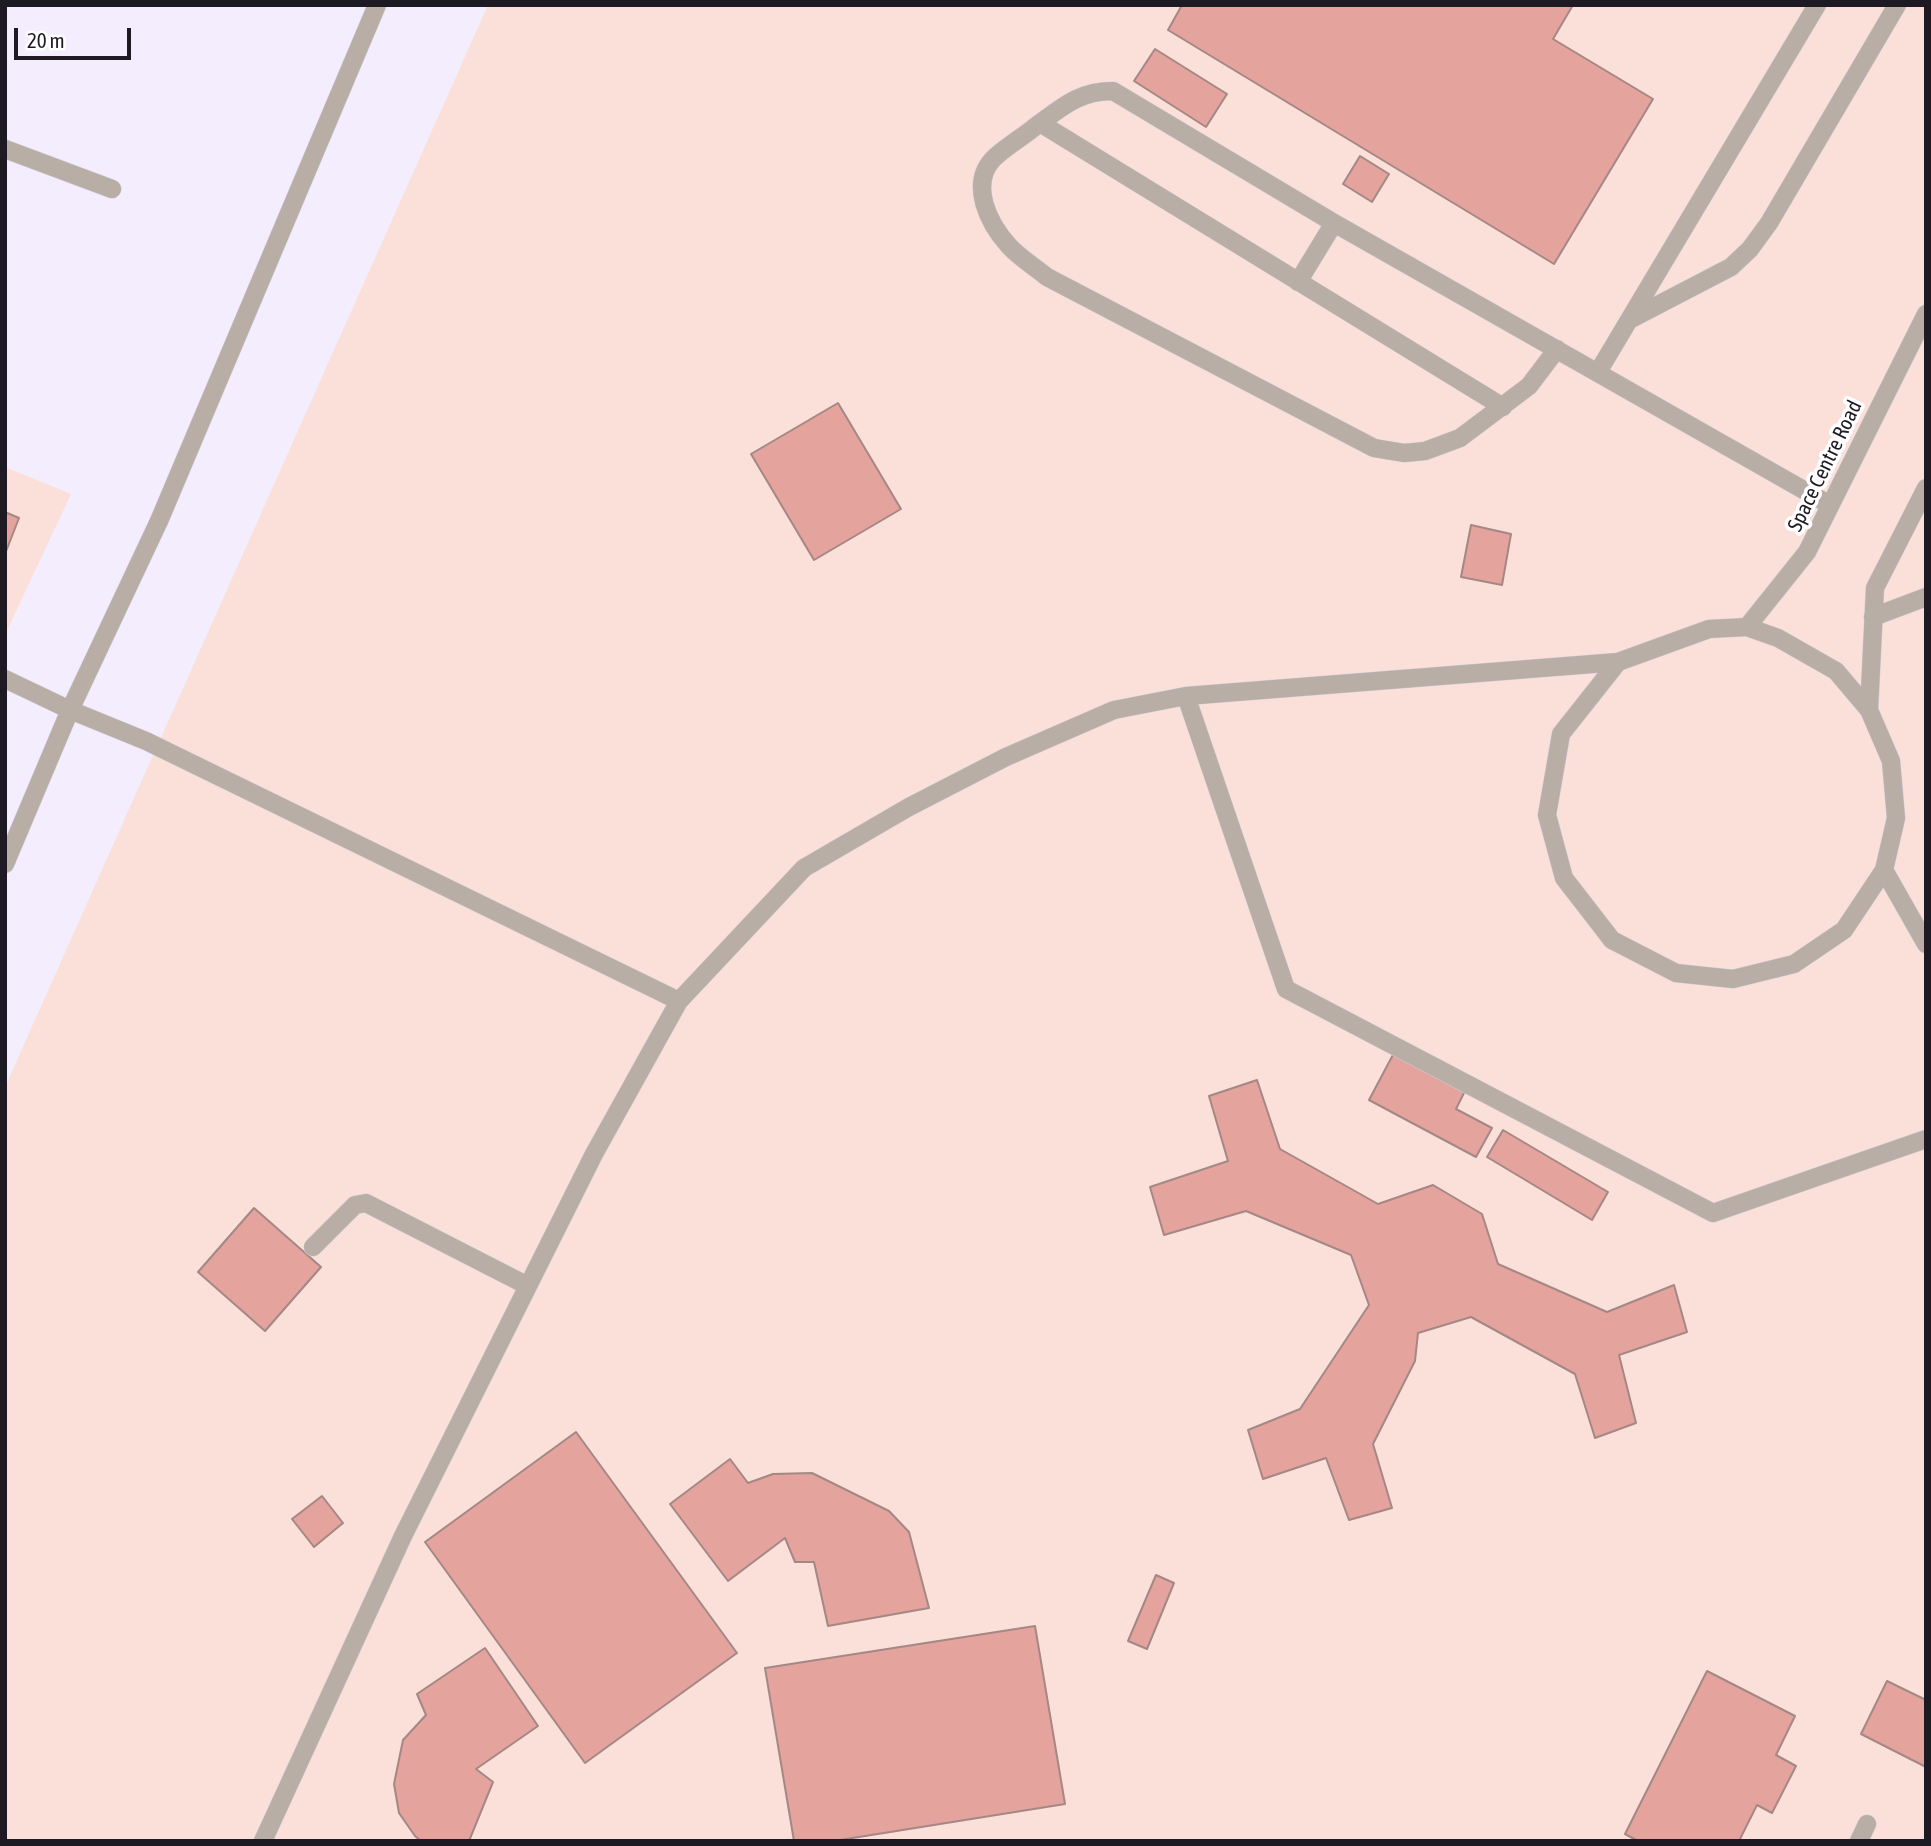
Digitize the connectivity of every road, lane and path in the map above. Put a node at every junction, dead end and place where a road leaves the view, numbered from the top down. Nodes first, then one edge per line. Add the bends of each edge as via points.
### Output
1 (377, 5) edge
2 (1817, 5) edge
3 (1896, 5) edge
4 (1040, 123) junction
5 (5, 149) edge
6 (112, 189) dead end
7 (1334, 223) junction
8 (1298, 282) junction
9 (1926, 314) edge
10 (1629, 320) junction
11 (1557, 349) junction
12 (1598, 372) junction
13 (1503, 407) junction
14 (1926, 488) edge
15 (1830, 505) junction
16 (1926, 597) edge
17 (1873, 617) junction
18 (1747, 627) junction
19 (1618, 662) junction
20 (5, 679) edge
21 (1186, 696) junction
22 (70, 710) junction
23 (1869, 710) junction
24 (5, 864) edge
25 (1884, 870) junction
26 (1926, 944) edge
27 (680, 1001) junction
28 (1926, 1139) edge
29 (313, 1247) dead end
30 (528, 1286) junction
31 (1867, 1824) dead end
32 (263, 1841) edge
33 (1858, 1841) edge

1 - 22 lane via 159,521
2 - 10 lane
3 - 10 lane via 1750,249 1731,267
4 - 7 lane via 1093,91 1113,91
4 - 8 lane
4 - 13 lane via 993,159 983,175 981,195 994,226 1010,246 1047,277 1374,448 1424,451 1461,439
5 - 6 lane
7 - 8 lane
7 - 11 lane
8 - 13 lane
9 - 15 lane, Space Centre Road
10 - 12 lane
11 - 12 lane
11 - 13 lane via 1530,386
12 - 15 lane
14 - 17 lane via 1875,588
15 - 18 lane, Space Centre Road via 1807,552
16 - 17 lane
17 - 23 lane
18 - 19 lane via 1709,629
18 - 23 lane via 1778,638 1836,671
19 - 21 lane
19 - 25 lane via 1561,734 1547,815 1564,878 1612,940 1676,973 1733,979 1794,964 1844,930
20 - 22 lane
21 - 27 lane via 1114,709 1006,757 804,869
21 - 28 lane via 1286,989 1713,1213
22 - 24 lane
22 - 27 lane via 146,741
23 - 25 lane via 1891,761 1896,818
25 - 26 lane
27 - 30 lane via 594,1154
29 - 30 lane via 355,1205 366,1203
30 - 32 lane via 403,1536
31 - 33 lane

